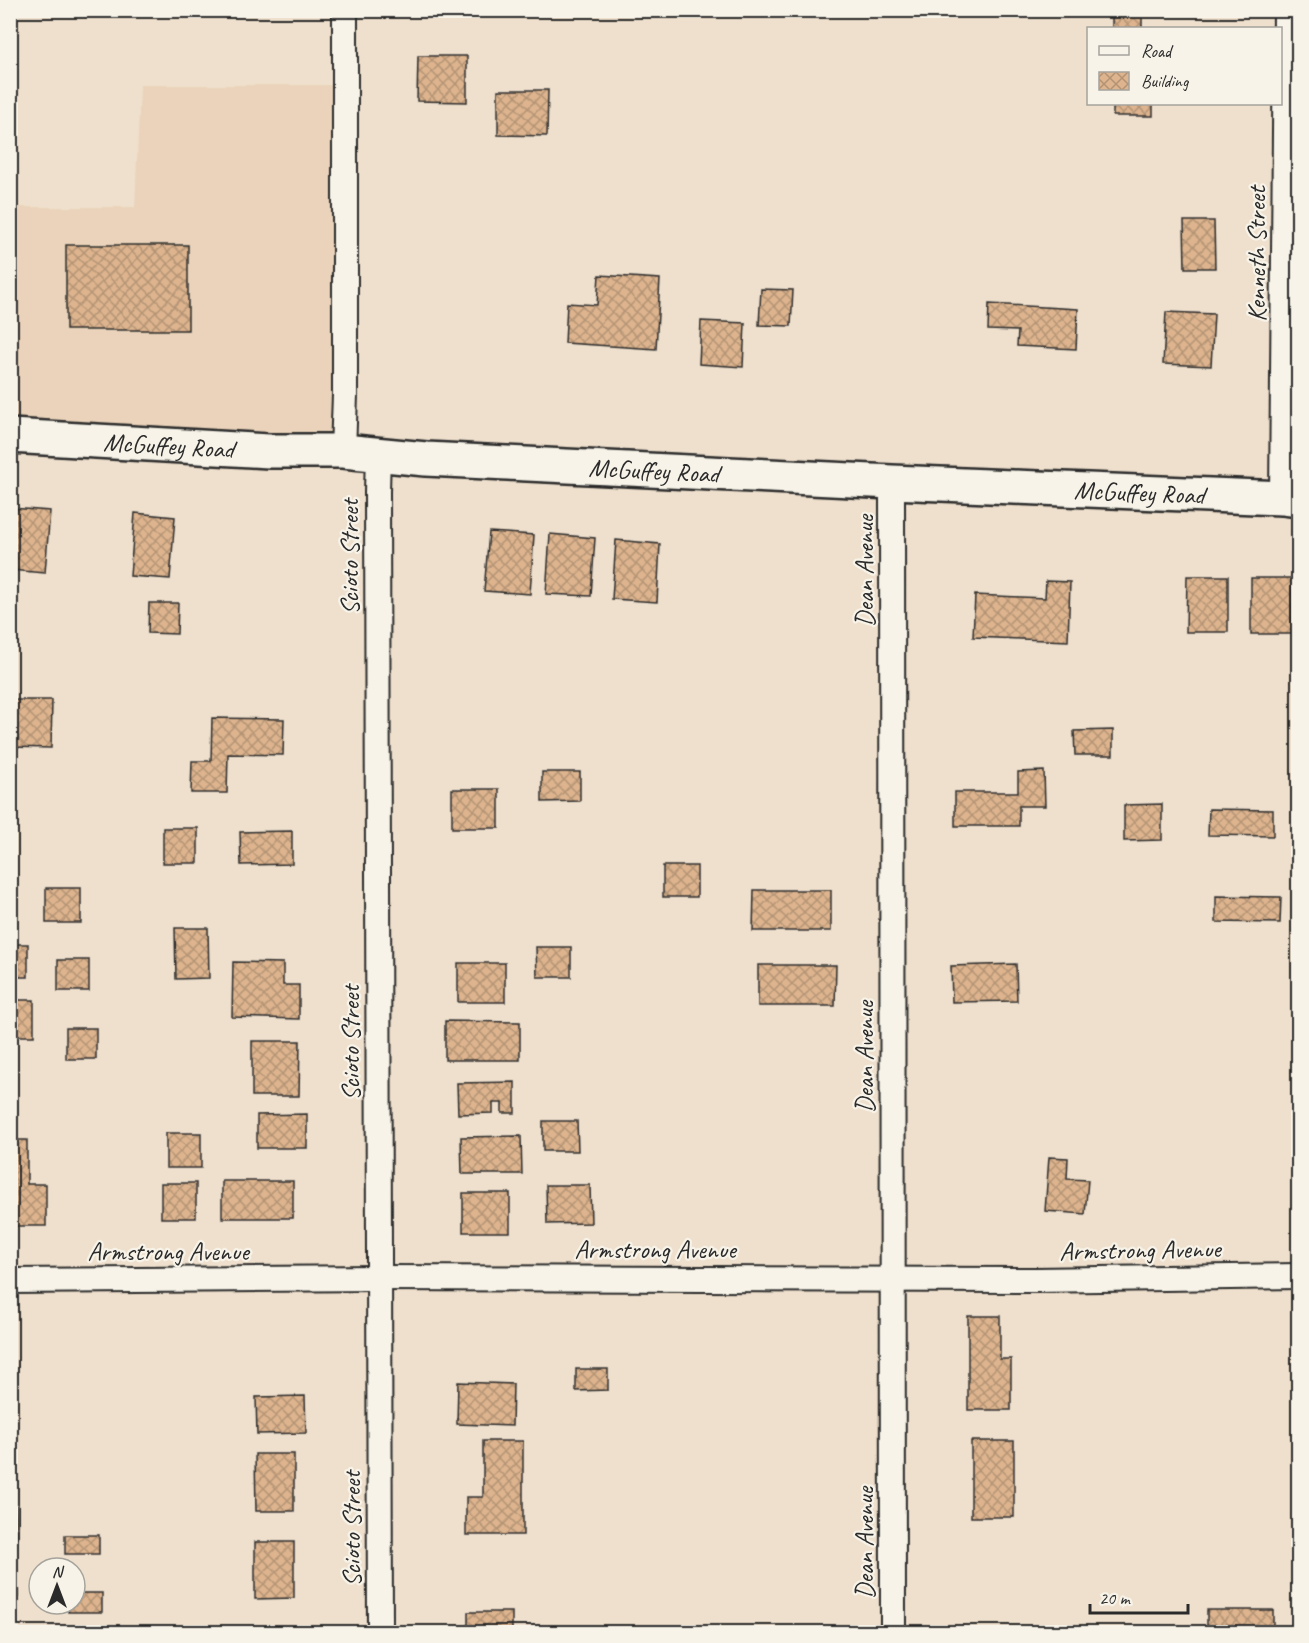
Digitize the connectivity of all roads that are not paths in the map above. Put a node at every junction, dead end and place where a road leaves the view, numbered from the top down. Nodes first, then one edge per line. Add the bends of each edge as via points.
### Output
1 (345, 10) edge
2 (1286, 10) edge
3 (10, 436) edge
4 (343, 451) junction
5 (378, 453) junction
6 (892, 482) junction
7 (1290, 499) edge
8 (1299, 1276) edge
9 (380, 1278) junction
10 (892, 1278) junction
11 (10, 1281) edge
12 (380, 1632) edge
13 (893, 1632) edge

1 - 4 street
2 - 7 street, Kenneth Street
3 - 4 street, McGuffey Road via 269,451
4 - 5 street, McGuffey Road
5 - 6 street, McGuffey Road via 426,459
5 - 9 street, Scioto Street
6 - 7 street, McGuffey Road
6 - 10 street, Dean Avenue
8 - 10 street, Armstrong Avenue
9 - 10 street, Armstrong Avenue
9 - 11 street, Armstrong Avenue
9 - 12 street, Scioto Street
10 - 13 street, Dean Avenue

